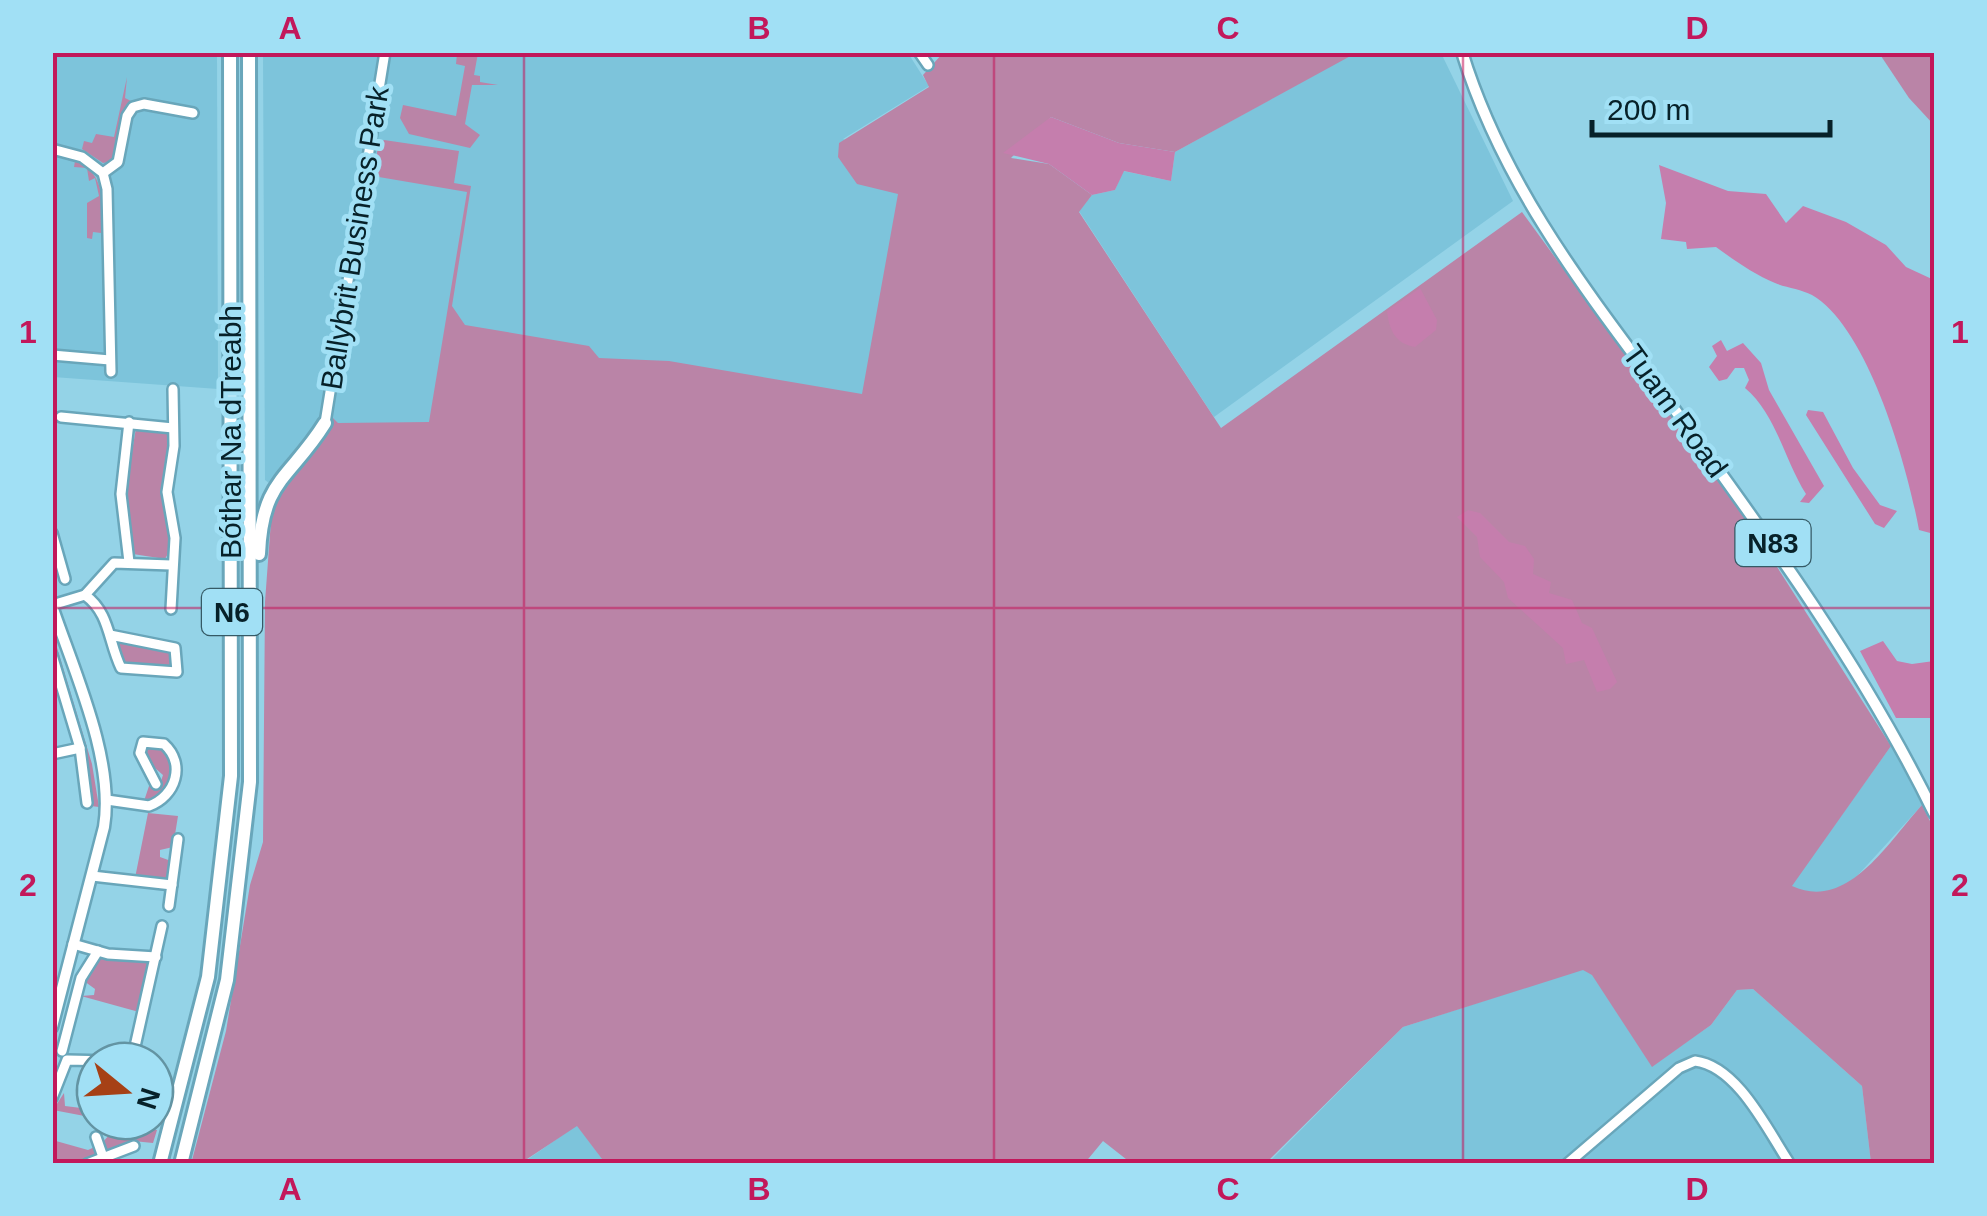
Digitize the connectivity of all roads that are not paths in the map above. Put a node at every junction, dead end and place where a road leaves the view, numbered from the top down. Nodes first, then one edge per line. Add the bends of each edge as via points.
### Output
1 (227, 52) edge
2 (249, 52) edge
3 (385, 52) edge
4 (919, 52) edge
5 (1462, 52) edge
6 (928, 65) dead end
7 (192, 113) dead end
8 (52, 149) edge
9 (103, 173) junction
10 (52, 355) edge
11 (110, 360) junction
12 (111, 372) dead end
13 (173, 389) dead end
14 (61, 417) dead end
15 (129, 422) junction
16 (325, 423) joint
17 (173, 428) junction
18 (52, 533) edge
19 (129, 562) junction
20 (171, 564) junction
21 (64, 580) dead end
22 (85, 594) junction
23 (53, 608) edge
24 (171, 609) dead end
25 (252, 610) junction
26 (110, 635) junction
27 (52, 655) edge
28 (80, 748) junction
29 (52, 754) edge
30 (156, 784) dead end
31 (107, 800) junction
32 (87, 803) dead end
33 (1934, 813) edge
34 (178, 839) dead end
35 (162, 852) dead end
36 (176, 854) junction
37 (92, 876) junction
38 (172, 885) junction
39 (169, 906) dead end
40 (162, 926) dead end
41 (73, 944) junction
42 (98, 952) junction
43 (156, 957) junction
44 (78, 988) junction
45 (92, 992) dead end
46 (55, 1004) edge
47 (52, 1027) edge
48 (136, 1041) edge
49 (62, 1051) dead end
50 (75, 1060) edge
51 (52, 1098) edge
52 (98, 1141) edge
53 (134, 1146) dead end
54 (104, 1157) junction
55 (1788, 1161) dead end
56 (87, 1164) edge
57 (160, 1164) edge
58 (180, 1164) edge
59 (1567, 1164) edge

1 - 57 highway, Bóthar Na dTreabh / N6 via 230,793 208,978
2 - 25 highway, Bóthar Na dTreabh / N6
3 - 16 street, Ballybrit Business Park
4 - 6 street
5 - 33 main road, Tuam Road / N83 via 1526,202 1800,581
7 - 9 street via 133,107 118,162
8 - 9 street via 82,157
9 - 11 street
10 - 11 street
11 - 12 street
13 - 17 street
14 - 15 street
15 - 17 street
15 - 19 street via 121,494
16 - 25 highway via 265,503
17 - 20 street via 167,492 175,538
18 - 21 street
19 - 20 street
19 - 22 street via 107,567
20 - 24 street
22 - 23 street
22 - 26 street via 102,609
23 - 31 main road via 105,769
25 - 58 highway, Bóthar Na dTreabh / N6 via 251,768 241,890 214,1044
26 - 26 street via 122,669 178,671 176,648
27 - 28 street
28 - 29 street
28 - 32 street
30 - 31 street via 139,751 143,742 172,752 170,791 149,806
31 - 37 main road
34 - 36 street
35 - 36 street
36 - 38 street
37 - 38 street
37 - 41 main road
38 - 39 street
40 - 43 street
41 - 42 street
41 - 46 main road
42 - 43 street
42 - 44 street
43 - 48 street
44 - 45 street
44 - 49 street
46 - 47 main road
50 - 51 street via 68,1060
52 - 54 street
53 - 54 street
54 - 56 street
55 - 59 street via 1729,1080 1713,1065 1695,1061 1674,1071

